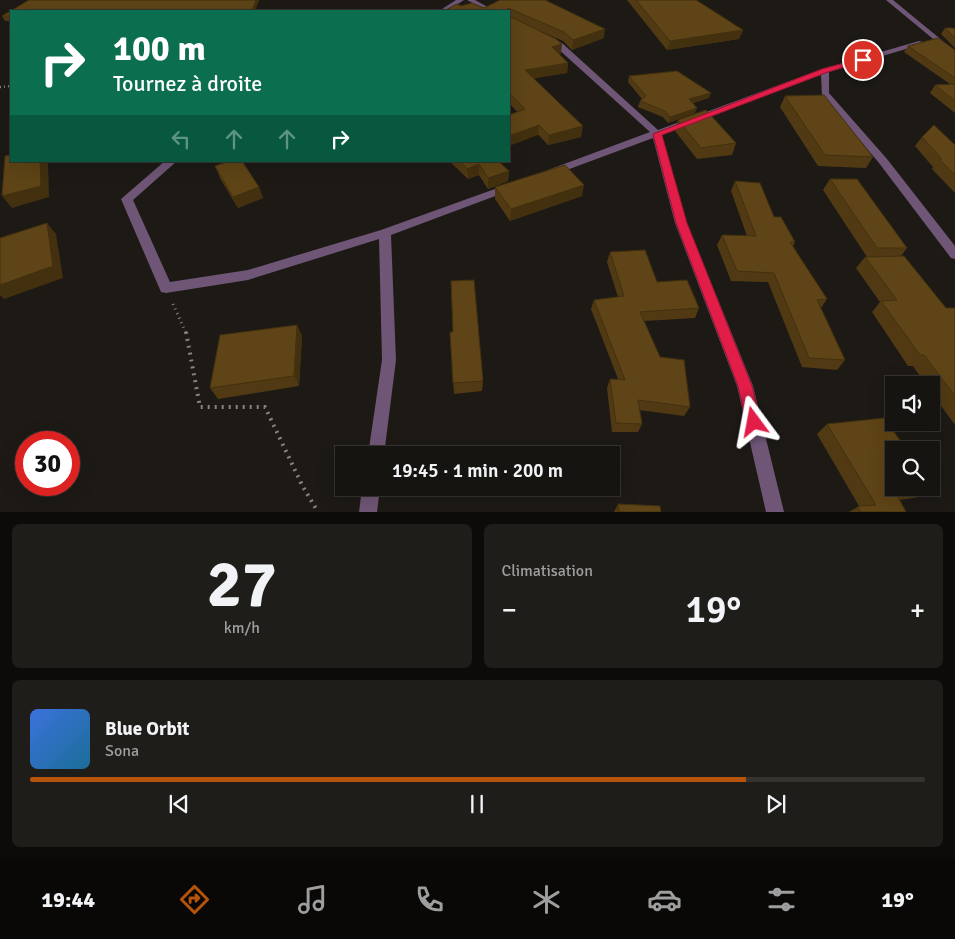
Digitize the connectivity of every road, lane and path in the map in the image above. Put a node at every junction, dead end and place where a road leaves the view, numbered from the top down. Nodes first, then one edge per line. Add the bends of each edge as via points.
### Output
1 (461, 0) edge
2 (470, 0) edge
3 (889, 0) edge
4 (444, 10) edge
5 (490, 10) edge
6 (542, 37) edge
7 (938, 38) junction
8 (955, 55) edge
9 (825, 71) junction
10 (657, 134) junction
11 (171, 162) edge
12 (544, 175) edge
13 (526, 182) edge
14 (385, 233) junction
15 (955, 255) edge
16 (166, 288) junction
17 (377, 446) edge
18 (370, 496) edge
19 (318, 512) edge
20 (368, 512) edge
21 (775, 512) edge

1 - 4 street
2 - 5 street
3 - 7 street
6 - 10 street via 559,45
7 - 8 street
7 - 9 street
9 - 10 street
9 - 15 street via 825,93
10 - 12 street
10 - 21 street via 681,223 745,386
11 - 16 street via 127,199
13 - 14 street
14 - 16 street via 248,275
14 - 17 street via 389,360
16 - 19 path via 186,333 200,407 265,407
18 - 20 street

